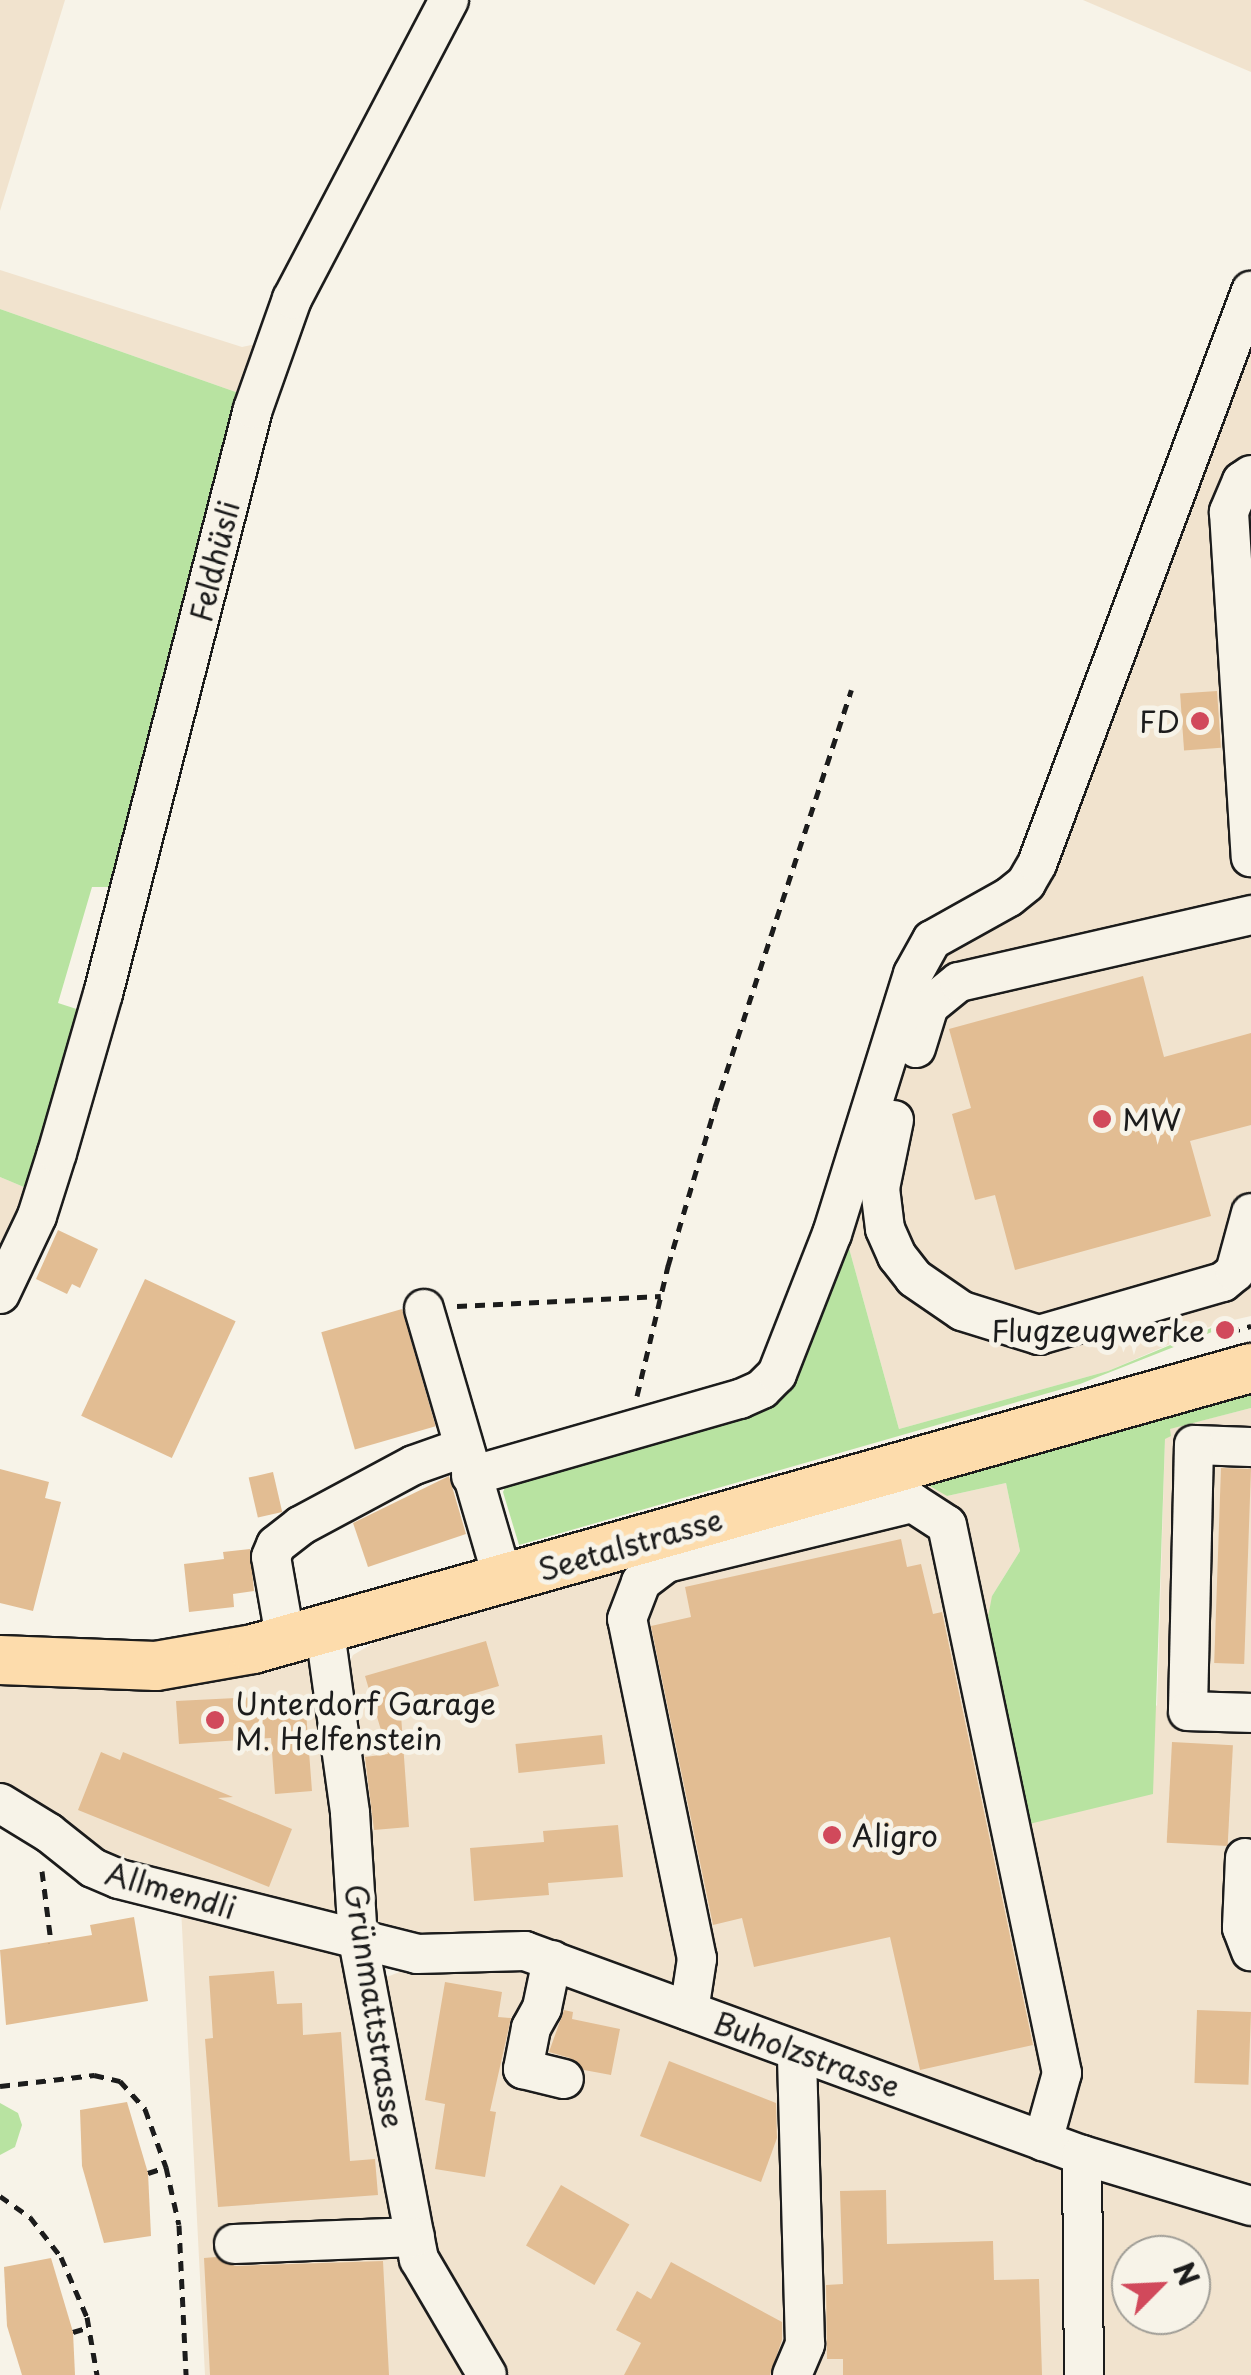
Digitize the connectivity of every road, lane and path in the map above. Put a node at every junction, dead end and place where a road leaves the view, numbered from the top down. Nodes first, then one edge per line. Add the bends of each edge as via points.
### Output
1 (449, 0) edge
2 (1251, 291) edge
3 (1251, 476) edge
4 (852, 690) dead end
5 (1251, 856) edge
6 (1251, 915) edge
7 (1251, 1213) edge
8 (0, 1294) edge
9 (661, 1296) junction
10 (424, 1310) joint
11 (1251, 1368) edge
12 (629, 1428) junction
13 (1251, 1446) edge
14 (466, 1462) junction
15 (502, 1580) junction
16 (306, 1637) junction
17 (0, 1660) edge
18 (1251, 1713) edge
19 (0, 1803) edge
20 (49, 1833) junction
21 (1244, 1858) dead end
22 (358, 1940) junction
23 (52, 1942) dead end
24 (1251, 1951) edge
25 (552, 1960) junction
26 (689, 2011) junction
27 (797, 2051) junction
28 (564, 2078) dead end
29 (0, 2086) edge
30 (1043, 2141) junction
31 (1082, 2155) junction
32 (166, 2167) junction
33 (148, 2173) dead end
34 (0, 2196) edge
35 (1251, 2206) edge
36 (234, 2244) dead end
37 (417, 2248) junction
38 (89, 2328) junction
39 (73, 2332) dead end
40 (97, 2375) edge
41 (186, 2375) edge
42 (488, 2375) edge
43 (792, 2375) edge
44 (1084, 2375) edge

1 - 8 street, Feldhüsli via 292,299 254,409 104,994 36,1216
2 - 12 street via 1037,864 1010,897 932,940 917,964 832,1234 777,1374 740,1400
3 - 5 street via 1229,512
4 - 9 path via 753,985
6 - 7 street via 959,982 929,1006 884,1151 880,1188 885,1229 914,1278 962,1311 1039,1335 1223,1282 1235,1272
9 - 10 path
9 - 12 path
10 - 14 street
11 - 15 main road, Seetalstrasse
12 - 14 street
13 - 18 street via 1194,1445 1188,1711
14 - 15 street
14 - 16 street, Grünmattstrasse via 414,1466 276,1544 271,1557
15 - 16 main road, Seetalstrasse
16 - 17 main road, Seetalstrasse via 156,1666
16 - 22 street, Grünmattstrasse via 350,1813
19 - 20 street, Allmendli
20 - 22 street, Allmendli via 119,1880
20 - 23 path via 41,1858
21 - 24 street via 1242,1928
22 - 25 street, Buholzstrasse via 417,1954 525,1951
22 - 37 street, Grünmattstrasse
25 - 26 street, Buholzstrasse
25 - 28 street via 524,2069
26 - 27 street, Buholzstrasse
26 - 30 street via 698,1959 628,1619 641,1582 666,1563 913,1504 948,1525 1062,2074
27 - 30 street, Buholzstrasse
27 - 43 street via 805,2344
29 - 32 path via 94,2076 120,2081 145,2109
30 - 31 street, Buholzstrasse
31 - 35 street, Buholzstrasse
31 - 44 street
32 - 33 path
32 - 41 path via 178,2225
34 - 38 path via 30,2217 61,2257
36 - 37 street
37 - 42 street
38 - 39 path
38 - 40 path

